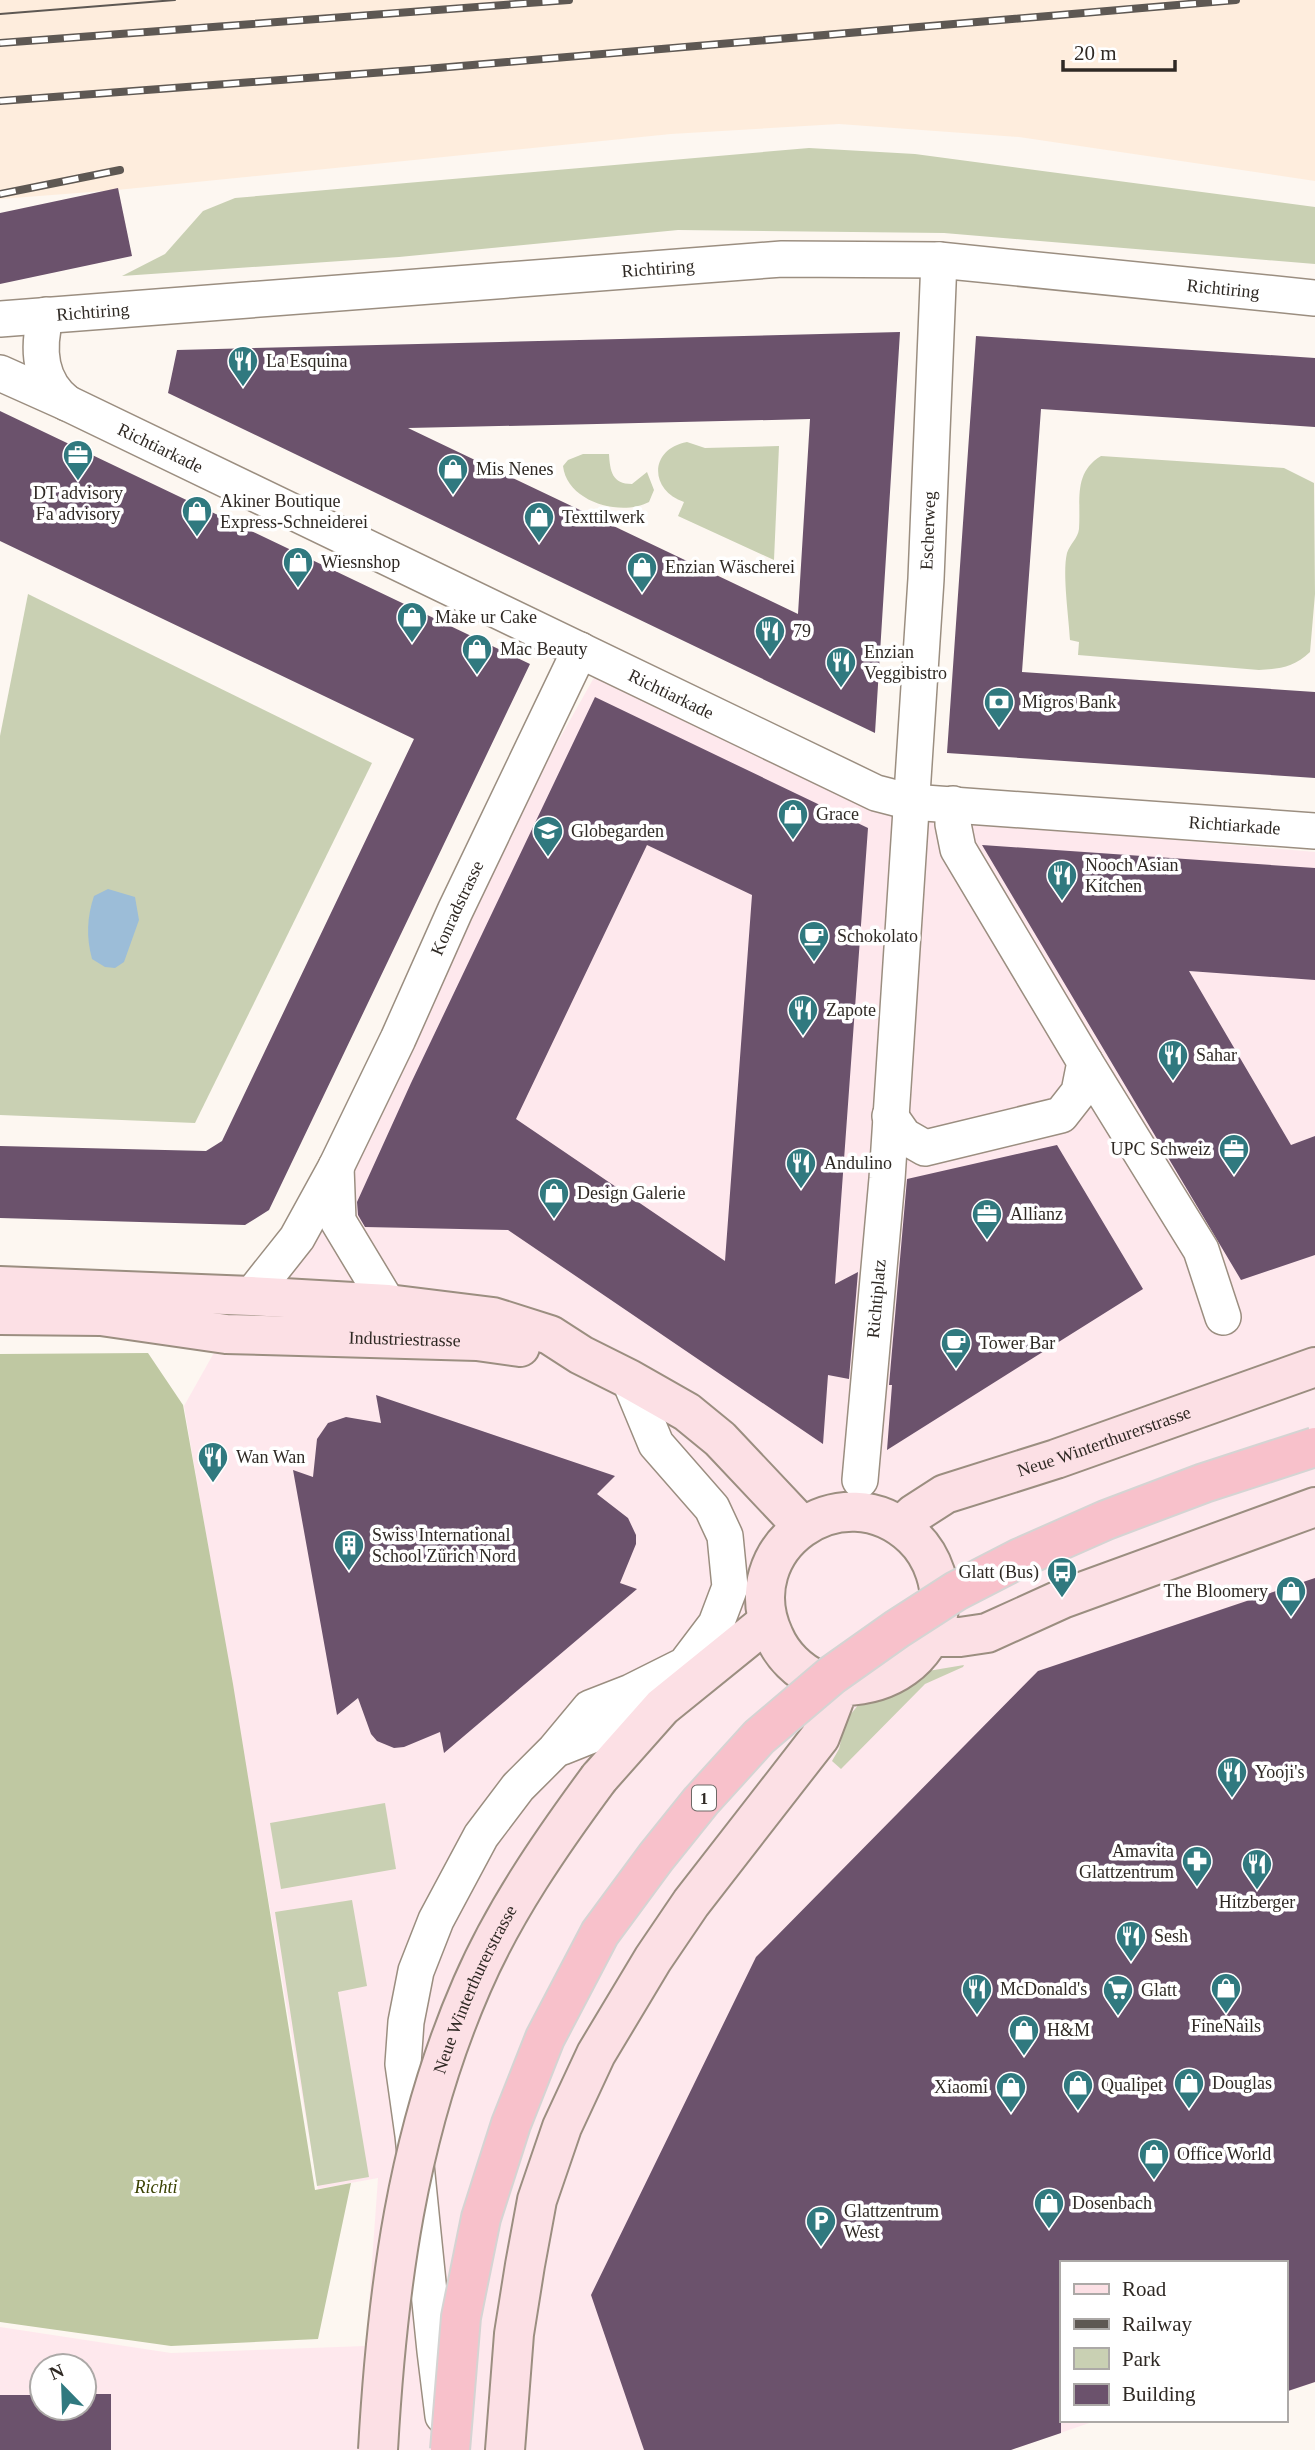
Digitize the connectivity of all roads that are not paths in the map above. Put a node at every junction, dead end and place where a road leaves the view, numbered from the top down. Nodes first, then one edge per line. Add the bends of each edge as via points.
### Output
1 (939, 260) junction
2 (1315, 298) edge
3 (46, 315) junction
4 (0, 319) edge
5 (0, 373) edge
6 (67, 403) junction
7 (580, 650) junction
8 (911, 802) junction
9 (953, 804) junction
10 (1315, 831) edge
11 (1085, 1062) junction
12 (890, 1116) junction
13 (336, 1167) junction
14 (0, 1286) edge
15 (251, 1296) junction
16 (388, 1304) junction
17 (0, 1315) edge
18 (1223, 1317) dead end
19 (226, 1334) junction
20 (581, 1355) junction
21 (1315, 1367) edge
22 (629, 1379) junction
23 (1315, 1447) edge
24 (860, 1480) dead end
25 (1315, 1507) edge
26 (901, 1526) junction
27 (802, 1527) junction
28 (767, 1622) junction
29 (930, 1637) junction
30 (844, 1686) junction
31 (662, 1707) junction
32 (555, 1749) junction
33 (378, 2450) edge
34 (450, 2450) edge
35 (505, 2450) edge

1 - 2 street, Richtiring
1 - 3 street, Richtiring via 782,260
1 - 8 street, Escherweg
3 - 4 street, Richtiring
3 - 6 street, Richtiarkade via 42,364 54,392
5 - 6 street, Richtiarkade
6 - 7 street, Richtiarkade
7 - 8 street, Richtiarkade via 876,793
7 - 13 street, Konradstrasse
8 - 9 street, Richtiarkade
8 - 12 street, Richtiplatz
9 - 10 street, Richtiarkade
9 - 11 street via 958,849
11 - 12 street via 1079,1092 1061,1115 925,1148 904,1136
11 - 18 street via 1201,1250
12 - 24 street, Richtiplatz
13 - 15 street, Konradstrasse via 297,1238
13 - 16 street, Konradstrasse via 338,1221
14 - 15 main road, Industriestrasse
15 - 16 main road, Industriestrasse
15 - 19 main road
16 - 20 main road, Industriestrasse via 493,1317 550,1335
17 - 19 main road, Industriestrasse via 101,1316
19 - 20 main road, Industriestrasse via 477,1341
20 - 22 main road, Industriestrasse
21 - 26 main road, Neue Winterthurerstrasse via 945,1494
22 - 27 main road, Industriestrasse via 687,1412 720,1439
22 - 32 street via 656,1444 712,1508 725,1536 730,1587 716,1624 685,1665 590,1708
23 - 34 main road, 1, bridge via 1106,1520 956,1591 832,1675 759,1737 701,1801 600,1933 545,2038 511,2124 481,2218 461,2317
25 - 29 main road via 1062,1599 987,1633
26 - 27 main road via 877,1515 851,1511 825,1514
26 - 29 main road via 920,1543 933,1564 939,1588 938,1613
27 - 28 main road via 782,1545 769,1569 764,1595
28 - 30 main road via 778,1646 796,1666 818,1680
28 - 31 main road, Neue Winterthurerstrasse
29 - 30 main road via 901,1671 884,1680
30 - 35 main road via 820,1737 653,1959 596,2054 562,2127 537,2200 514,2334
31 - 32 street
31 - 33 main road, Neue Winterthurerstrasse, bridge via 599,1778 539,1863 472,1984 414,2158 391,2294
32 - 34 street via 518,1787 481,1836 436,1920 416,1971 406,2022 403,2064

